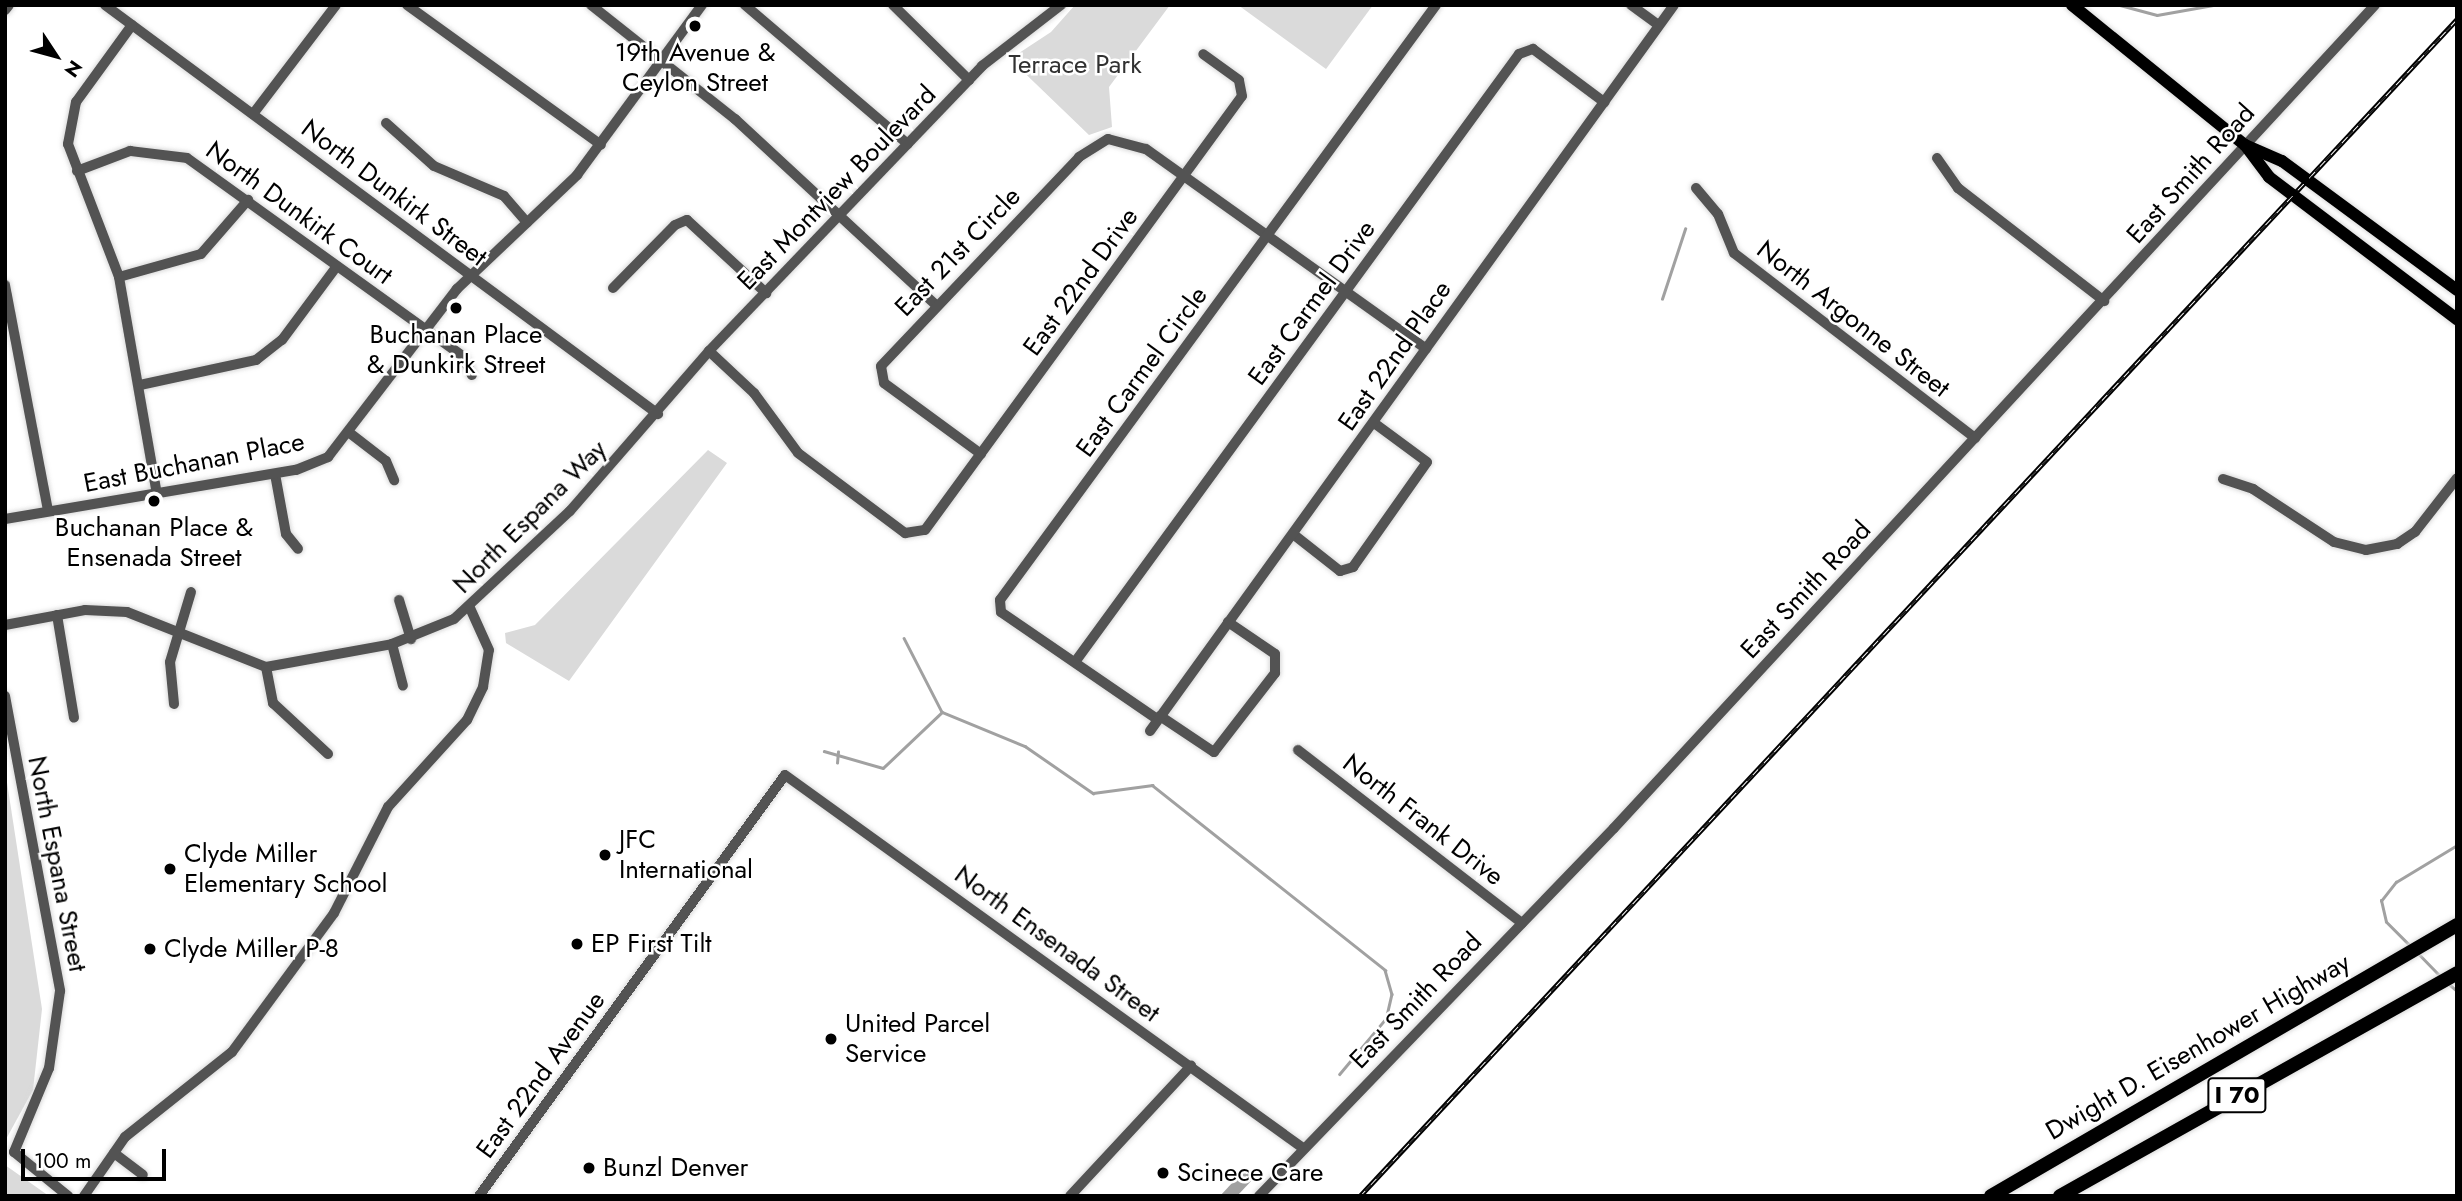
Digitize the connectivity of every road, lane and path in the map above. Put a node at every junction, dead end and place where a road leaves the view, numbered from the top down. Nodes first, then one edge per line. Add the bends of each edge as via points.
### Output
1 (9, 5) edge
2 (105, 5) edge
3 (336, 5) edge
4 (407, 5) edge
5 (591, 5) edge
6 (702, 5) edge
7 (745, 5) edge
8 (893, 5) edge
9 (1060, 5) edge
10 (1436, 5) edge
11 (1632, 5) edge
12 (1674, 5) edge
13 (2072, 5) edge
14 (2375, 5) edge
15 (5, 10) edge
16 (132, 25) junction
17 (1659, 25) junction
18 (1203, 54) dead end
19 (664, 59) junction
20 (969, 80) junction
21 (1604, 102) junction
22 (253, 114) junction
23 (386, 123) dead end
24 (908, 144) junction
25 (601, 145) junction
26 (2245, 145) junction
27 (1937, 158) dead end
28 (77, 171) junction
29 (1184, 177) junction
30 (1696, 188) dead end
31 (248, 201) junction
32 (840, 215) junction
33 (527, 222) junction
34 (1268, 235) junction
35 (337, 266) junction
36 (470, 276) junction
37 (119, 277) junction
38 (5, 285) edge
39 (613, 288) dead end
40 (2457, 290) edge
41 (1346, 292) junction
42 (766, 293) junction
43 (2105, 301) junction
44 (936, 305) junction
45 (2457, 319) edge
46 (428, 330) junction
47 (1426, 349) junction
48 (709, 351) junction
49 (472, 375) dead end
50 (139, 385) junction
51 (658, 414) junction
52 (1373, 422) junction
53 (351, 434) junction
54 (1975, 438) junction
55 (981, 454) junction
56 (275, 474) junction
57 (2457, 478) edge
58 (2223, 479) dead end
59 (394, 480) dead end
60 (158, 494) junction
61 (48, 511) junction
62 (5, 519) edge
63 (1293, 534) junction
64 (298, 549) dead end
65 (191, 592) dead end
66 (399, 600) dead end
67 (470, 608) junction
68 (57, 615) junction
69 (1228, 622) junction
70 (5, 625) edge
71 (178, 635) junction
72 (411, 639) junction
73 (392, 644) junction
74 (1075, 662) junction
75 (266, 667) junction
76 (403, 686) dead end
77 (5, 696) edge
78 (174, 704) dead end
79 (74, 718) dead end
80 (1158, 718) junction
81 (8, 728) edge
82 (1150, 731) dead end
83 (1298, 750) dead end
84 (328, 754) dead end
85 (785, 775) joint
86 (1522, 923) junction
87 (2457, 924) edge
88 (2457, 973) edge
89 (1191, 1066) junction
90 (1303, 1148) junction
91 (114, 1153) junction
92 (143, 1175) dead end
93 (68, 1196) edge
94 (84, 1196) edge
95 (479, 1196) edge
96 (1070, 1196) edge
97 (1259, 1196) edge
98 (1991, 1196) edge
99 (2060, 1196) edge

1 - 15 street
2 - 16 street, North Dunkirk Street
3 - 22 street
4 - 25 street
5 - 19 street
6 - 19 street, East Buchanan Place
7 - 24 street
8 - 20 street
9 - 20 street, East Montview Boulevard
10 - 34 street, East Carmel Circle
11 - 17 street
12 - 17 street, East 22nd Place
13 - 26 main road
14 - 26 street, East Smith Road
16 - 22 street, North Dunkirk Street
16 - 28 street via 72,112 68,144
17 - 21 street, East 22nd Place
18 - 29 street, East 22nd Drive via 1239,80 1244,90
19 - 25 street, East Buchanan Place
19 - 32 street
20 - 24 street, East Montview Boulevard
21 - 41 street, East Carmel Drive via 1533,49 1518,54
21 - 47 street, East 22nd Place
22 - 36 street, North Dunkirk Street
23 - 33 street via 434,166 504,196
24 - 32 street, East Montview Boulevard
25 - 33 street, East Buchanan Place
26 - 40 main road via 2282,161
26 - 43 street, East Smith Road
26 - 45 main road via 2269,177
27 - 43 street via 1958,188
28 - 31 street, North Dunkirk Court via 130,151 170,152 204,167
28 - 37 street
29 - 34 street, East 21st Circle
29 - 44 street, East 21st Circle via 1133,142 1101,141
29 - 55 street, East 22nd Drive
30 - 54 street, North Argonne Street via 1718,214 1734,253
31 - 35 street, North Dunkirk Court
31 - 37 street via 201,254
32 - 42 street, East Montview Boulevard
32 - 44 street
33 - 36 street, East Buchanan Place
34 - 41 street, East 21st Circle
34 - 74 street, East Carmel Circle via 1000,600 1001,612
35 - 46 street, North Dunkirk Court
35 - 50 street via 282,340 256,360
36 - 46 street, East Buchanan Place
36 - 51 street, North Dunkirk Street
37 - 50 street
38 - 61 street
39 - 42 street via 675,225 688,220
41 - 47 street, East 21st Circle
41 - 74 street, East Carmel Drive
42 - 48 street, East Montview Boulevard
43 - 54 street, East Smith Road
44 - 55 street, East 21st Circle via 880,374
46 - 49 street, North Dunkirk Court via 463,356
46 - 53 street, East Buchanan Place
47 - 52 street, East 22nd Place
48 - 51 street, East Montview Boulevard
48 - 55 street, East 22nd Drive via 754,393 798,453 912,535 925,530
50 - 60 street
51 - 67 street, North Espana Way
52 - 63 street, East 22nd Place
52 - 63 street via 1427,462 1353,567 1340,570
53 - 56 street, East Buchanan Place via 314,464
53 - 59 street via 386,461
54 - 86 street, East Smith Road
56 - 60 street, East Buchanan Place
56 - 64 street via 286,534
57 - 58 street via 2415,532 2397,544 2366,550 2334,542 2253,489
60 - 61 street, East Buchanan Place
61 - 62 street, East Buchanan Place
63 - 69 street, East 22nd Place
65 - 71 street
66 - 72 street
67 - 72 street, North Espana Way
67 - 91 street via 489,650 483,687 467,720 388,807 334,913 232,1052 137,1126
68 - 70 street
68 - 71 street via 127,612
68 - 79 street
69 - 80 street, East 22nd Place
69 - 80 street, East Carmel Circle via 1275,654 1275,673 1214,752
71 - 75 street
71 - 78 street via 168,672
72 - 73 street, North Espana Way
73 - 75 street, North Espana Way
73 - 76 street
74 - 80 street, East Carmel Circle
75 - 84 street via 273,703
77 - 81 street, North Espana Street
80 - 82 street, East 22nd Place
81 - 93 street, North Espana Street via 60,990 52,1059 16,1157
83 - 86 street, North Frank Drive
85 - 89 street, North Ensenada Street
85 - 95 street, East 22nd Avenue
86 - 90 street, East Smith Road
87 - 98 highway, Dwight D. Eisenhower Highway / I 70
88 - 99 highway, I 70
89 - 90 street, North Ensenada Street
89 - 96 street
90 - 97 street, East Smith Road
91 - 92 street
91 - 94 street

